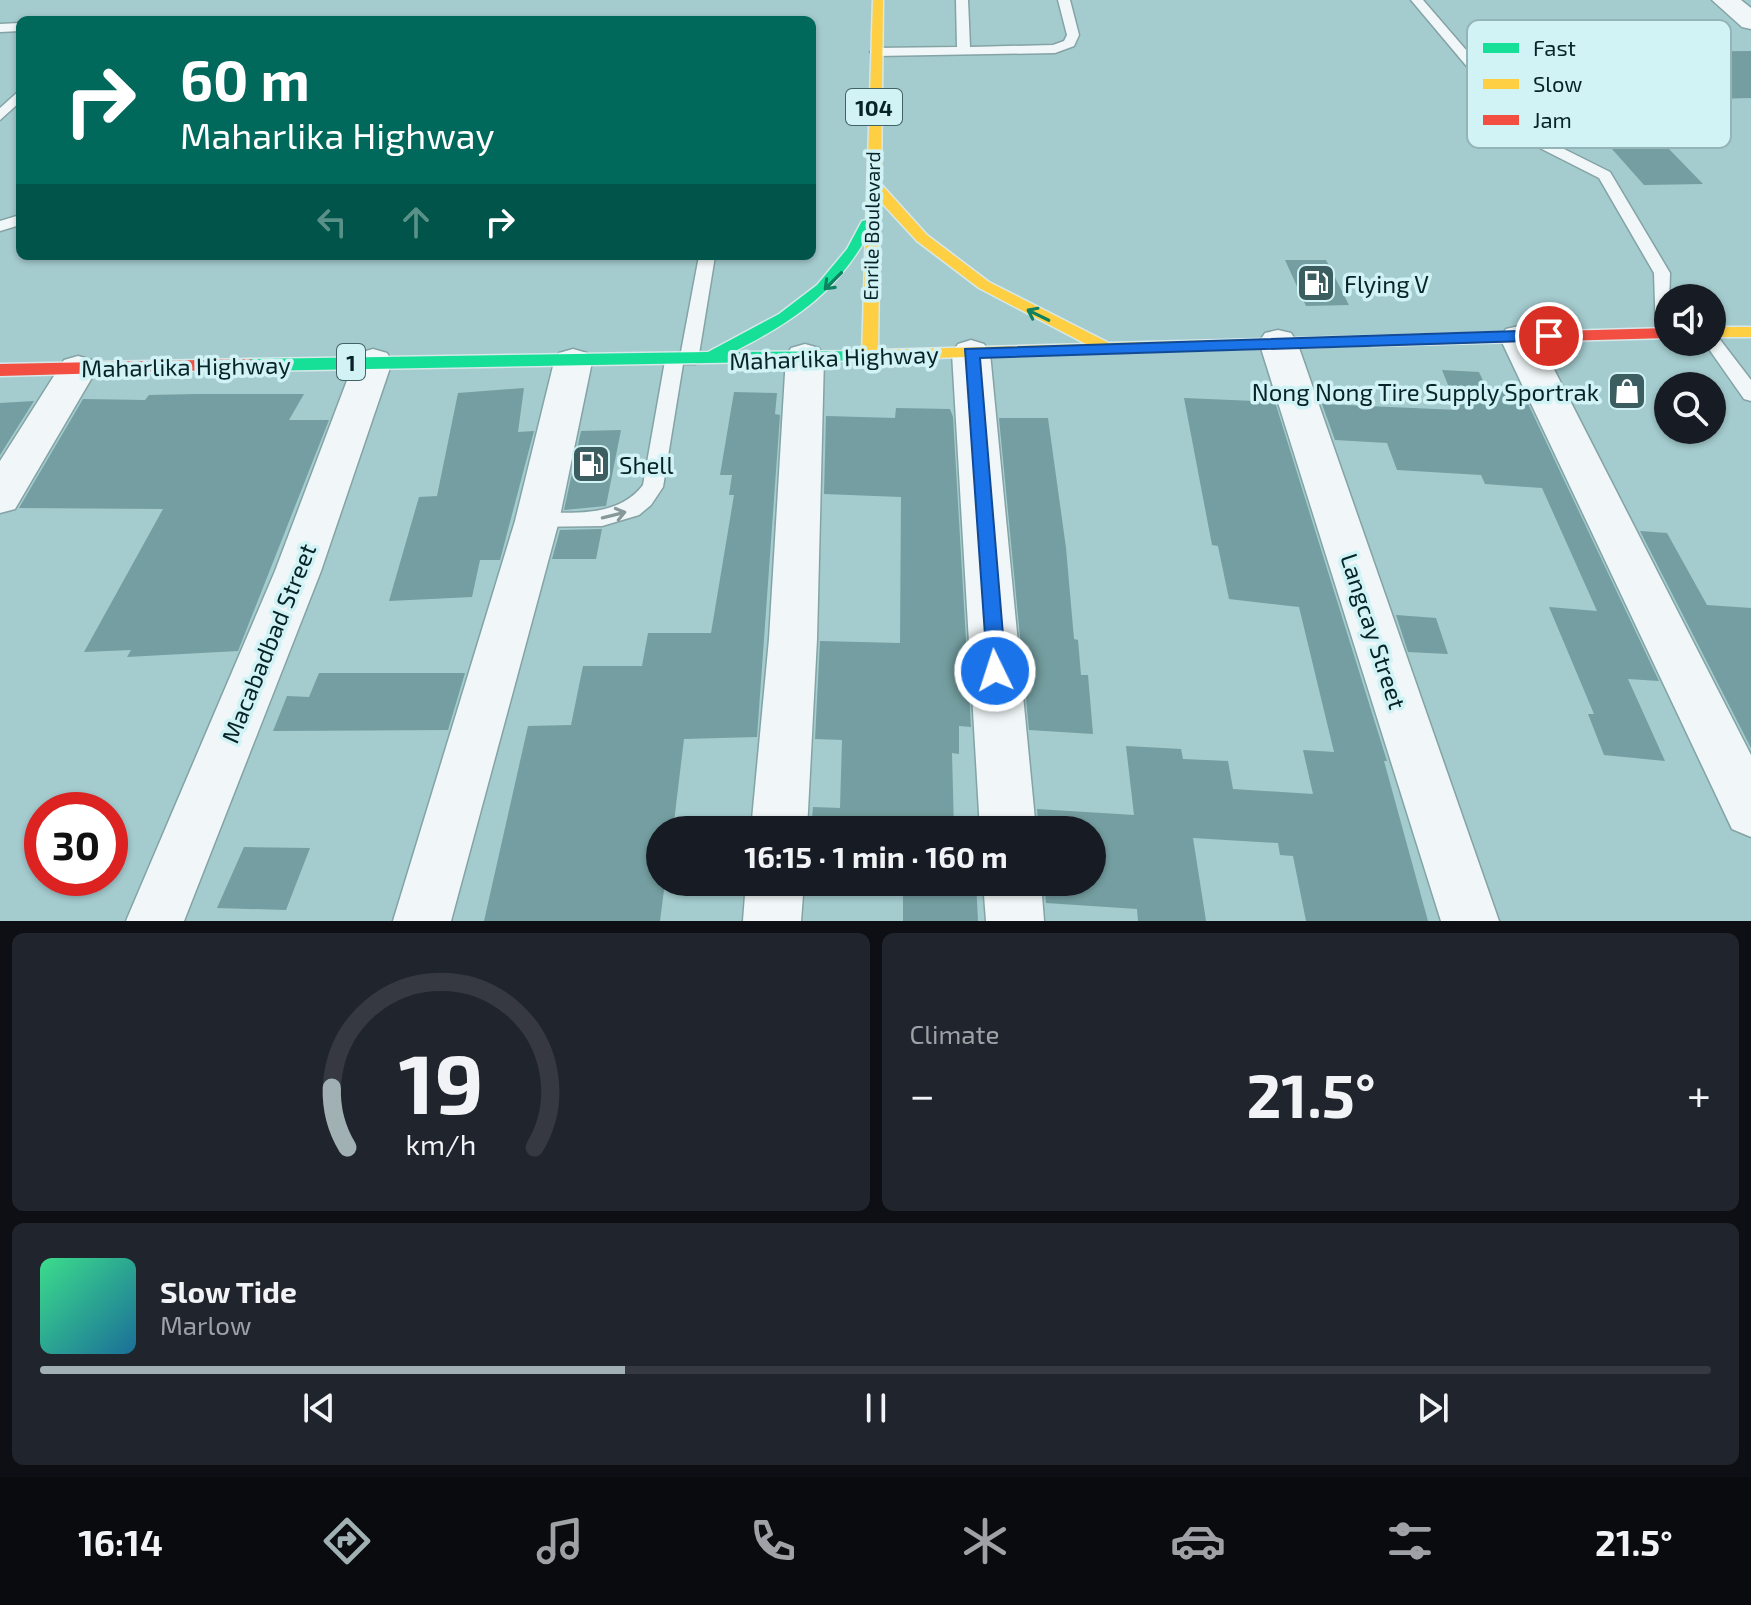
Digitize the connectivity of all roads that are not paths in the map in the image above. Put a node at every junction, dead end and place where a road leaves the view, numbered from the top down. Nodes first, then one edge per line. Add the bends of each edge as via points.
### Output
1 (878, 0) edge
2 (962, 0) edge
3 (1064, 0) edge
4 (1417, 0) edge
5 (964, 50) junction
6 (876, 52) junction
7 (1467, 59) edge
8 (16, 98) edge
9 (0, 116) edge
10 (1551, 148) edge
11 (872, 183) junction
12 (871, 214) junction
13 (706, 260) edge
14 (1663, 284) edge
15 (1726, 332) edge
16 (1751, 332) edge
17 (1654, 334) edge
18 (1519, 338) junction
19 (1278, 342) junction
20 (1108, 349) junction
21 (971, 353) junction
22 (870, 356) junction
23 (1723, 356) edge
24 (805, 357) junction
25 (688, 360) junction
26 (373, 362) junction
27 (573, 362) junction
28 (78, 369) junction
29 (0, 370) edge
30 (1751, 394) edge
31 (0, 497) edge
32 (537, 521) junction
33 (1751, 811) edge
34 (780, 816) edge
35 (1007, 816) edge
36 (774, 896) edge
37 (1013, 896) edge
38 (155, 921) edge
39 (422, 921) edge
40 (772, 921) edge
41 (1015, 921) edge
42 (1470, 921) edge

1 - 6 highway, Enrile Boulevard / 104
2 - 5 lane
3 - 5 lane via 1073,35 1069,43 1055,49
4 - 7 lane
5 - 6 lane
6 - 11 highway, Enrile Boulevard / 104
8 - 9 lane
10 - 14 lane via 1605,175 1662,273
11 - 12 highway, Enrile Boulevard / 104
20 -> 11 highway via 984,285 922,238
12 - 22 highway, Enrile Boulevard / 104
12 -> 25 highway via 856,255 835,283 765,329
13 - 25 lane
15 - 16 highway
17 - 18 highway, Maharlika Highway / 1
18 - 19 highway, Maharlika Highway / 1
18 - 33 street
19 - 20 highway, Maharlika Highway / 1
19 - 42 street, Langcay Street
20 - 21 highway, Maharlika Highway / 1
21 - 22 highway, Maharlika Highway / 1
21 - 35 street
22 - 24 highway, Maharlika Highway / 1
23 - 30 lane
24 - 25 highway, Maharlika Highway / 1
24 - 34 street
25 - 27 highway, Maharlika Highway / 1
32 -> 25 lane via 609,518 647,497
26 - 27 highway, Maharlika Highway / 1
26 - 28 highway, Maharlika Highway / 1
26 - 38 street, Macabadbad Street via 298,571
27 - 32 street
28 - 29 highway, Maharlika Highway / 1
28 - 31 street
32 - 39 street
36 - 40 street
37 - 41 street

